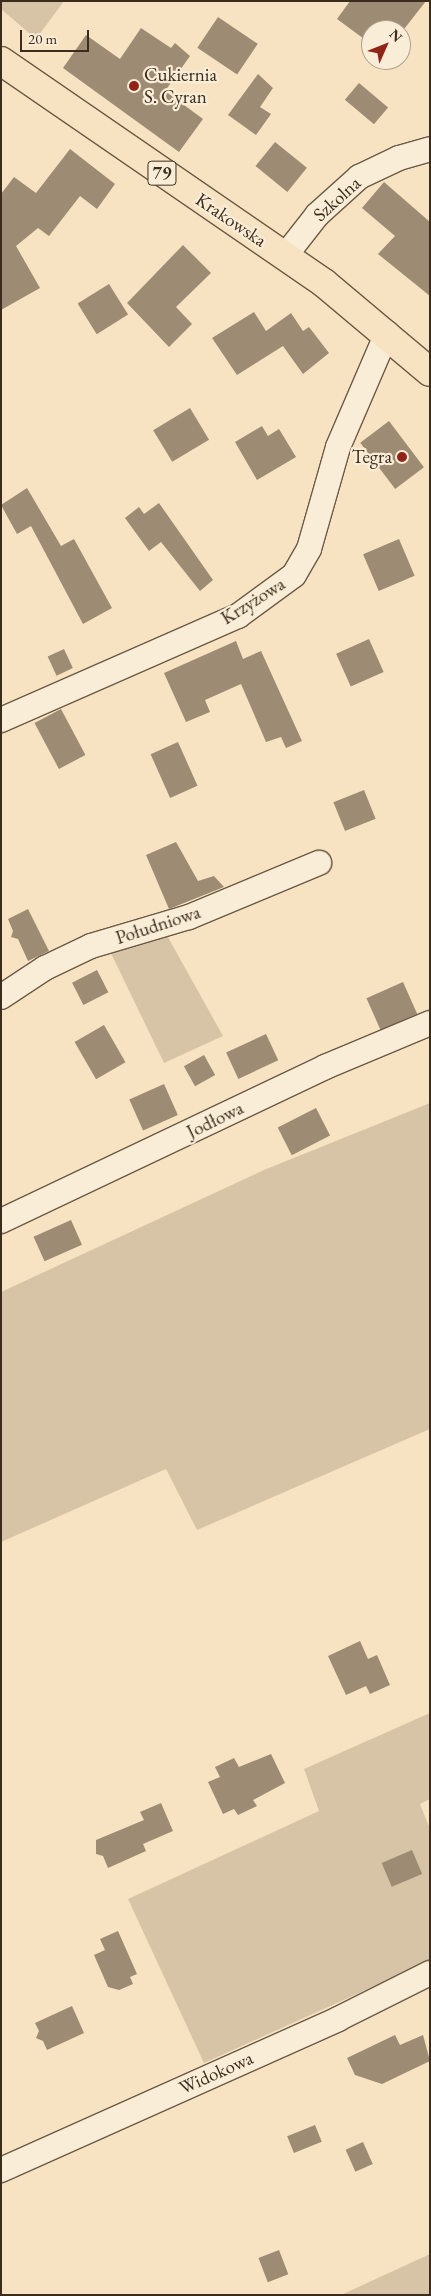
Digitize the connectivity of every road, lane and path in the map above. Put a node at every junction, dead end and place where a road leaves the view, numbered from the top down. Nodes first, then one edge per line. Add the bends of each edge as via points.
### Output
1 (1, 61) edge
2 (430, 150) edge
3 (285, 256) junction
4 (386, 333) junction
5 (430, 372) edge
6 (1, 720) edge
7 (319, 863) dead end
8 (1, 997) edge
9 (430, 1023) edge
10 (1, 1222) edge
11 (430, 1973) edge
12 (1, 2170) edge

1 - 3 main road, Krakowska / 79
2 - 3 street, Szkolna via 399,158 359,177 316,215
3 - 4 main road, Krakowska / 79
4 - 5 main road, Krakowska / 79
4 - 6 street, Krzyżowa via 338,447 309,549 300,567 275,592 238,616
7 - 8 street, Południowa via 188,917 91,946 45,968
9 - 10 street, Jodłowa via 325,1067
11 - 12 street, Widokowa via 338,2020

